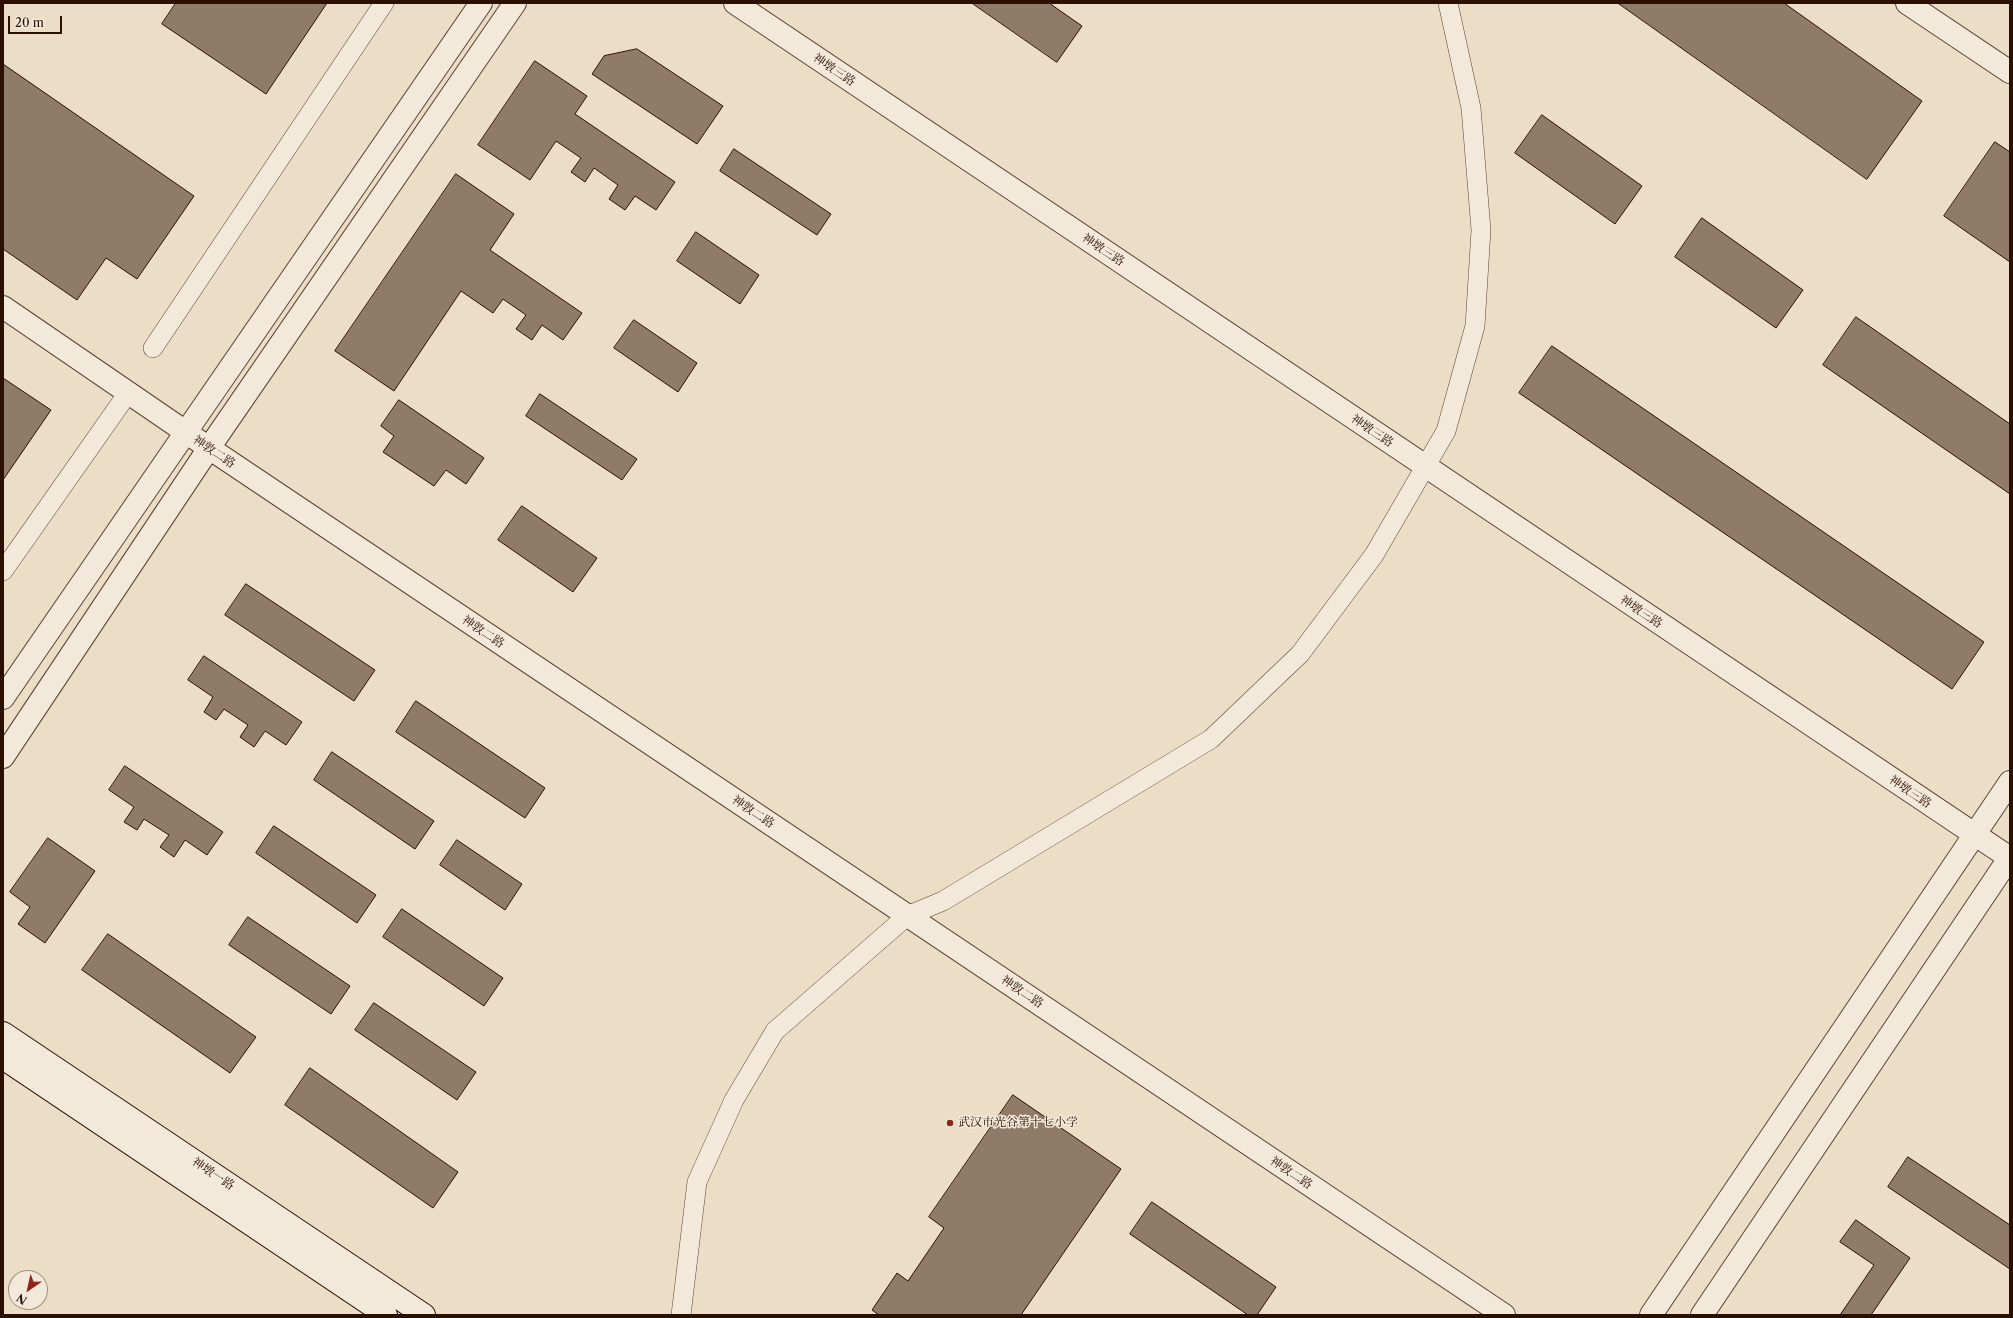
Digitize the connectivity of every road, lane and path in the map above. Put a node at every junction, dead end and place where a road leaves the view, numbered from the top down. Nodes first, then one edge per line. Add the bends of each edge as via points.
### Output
1 (384, 3) edge
2 (481, 3) edge
3 (515, 3) edge
4 (735, 3) edge
5 (1448, 3) edge
6 (1911, 4) edge
7 (2010, 72) edge
8 (3, 307) edge
9 (153, 348) dead end
10 (128, 393) junction
11 (186, 432) junction
12 (209, 448) junction
13 (1425, 467) junction
14 (3, 571) edge
15 (3, 698) edge
16 (3, 757) edge
17 (2010, 782) edge
18 (1973, 835) junction
19 (2010, 857) edge
20 (908, 916) junction
21 (3, 1033) edge
22 (3, 1058) edge
23 (386, 1315) edge
24 (424, 1315) edge
25 (681, 1315) edge
26 (1504, 1315) edge
27 (1650, 1315) edge
28 (1702, 1315) edge

1 - 9 street
2 - 11 street
3 - 12 street
4 - 13 street, 神墩三路
5 - 13 street via 1471,108 1481,230 1475,326 1446,431
6 - 7 street
8 - 10 street, 神敦二路
10 - 11 street, 神敦二路
10 - 14 street
11 - 12 street, 神敦二路
11 - 15 street
12 - 16 street
12 - 20 street, 神敦二路
13 - 18 street, 神墩三路
13 - 20 street via 1374,555 1300,654 1211,739 943,901
17 - 18 street
18 - 19 street, 神墩三路
18 - 27 street
19 - 28 street
20 - 25 street via 775,1031 734,1100 697,1182
20 - 26 street, 神敦二路
21 - 24 street, 神墩一路
22 - 23 street, 神墩一路

